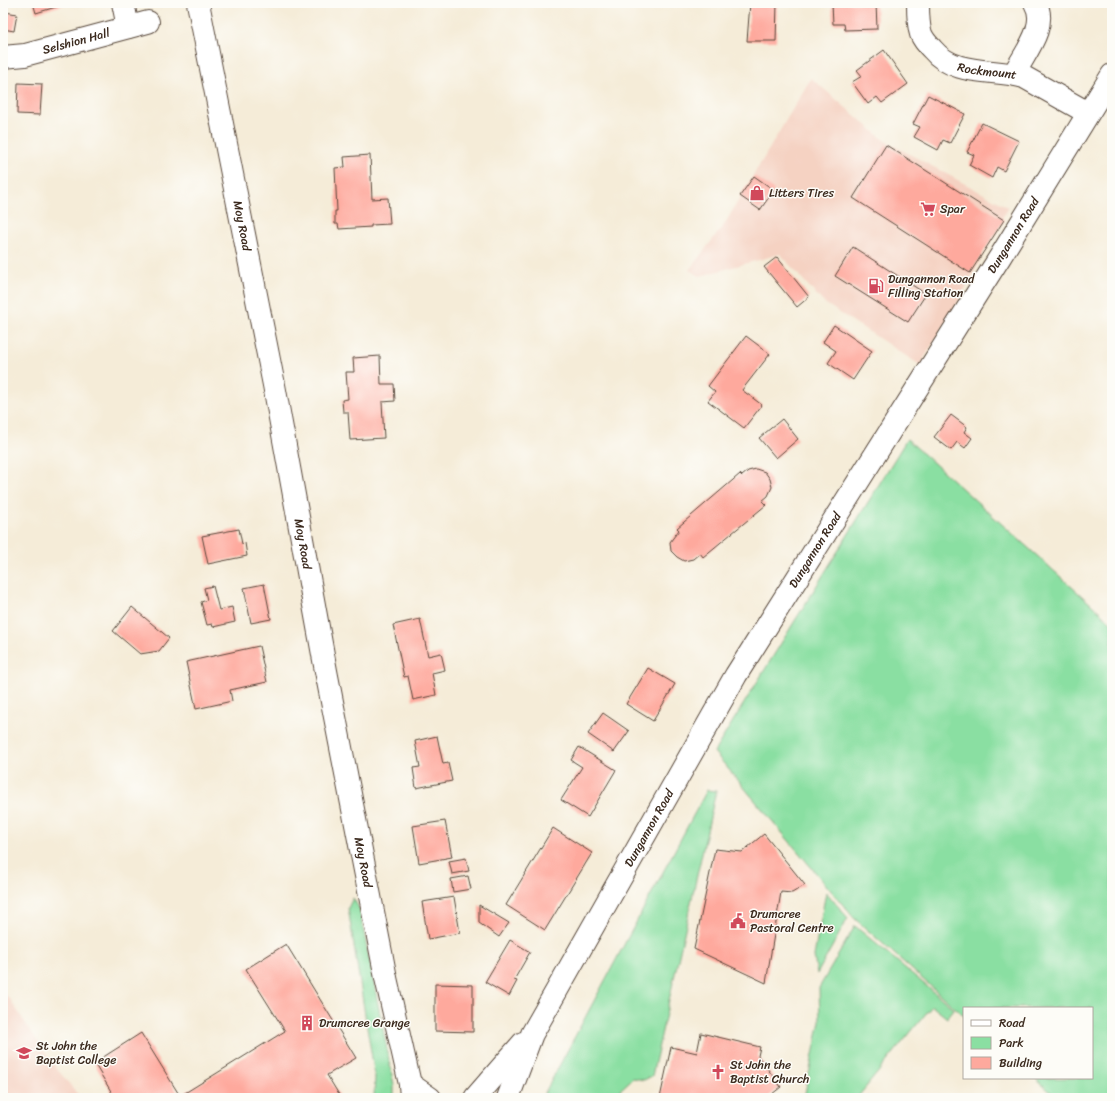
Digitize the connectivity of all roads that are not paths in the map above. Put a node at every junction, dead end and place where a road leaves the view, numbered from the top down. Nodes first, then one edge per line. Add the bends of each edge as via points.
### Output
1 (123, 3) edge
2 (198, 3) edge
3 (918, 3) edge
4 (1035, 3) edge
5 (3, 57) edge
6 (1014, 74) junction
7 (1112, 75) edge
8 (1088, 113) junction
9 (532, 1034) junction
10 (411, 1091) edge
11 (430, 1098) edge
12 (474, 1098) edge
13 (508, 1098) edge

1 - 5 main road, Selshion Hall via 138,24 25,55
2 - 10 main road, Moy Road via 386,978
3 - 6 main road, Rockmount via 921,34 937,55 949,64 964,69
4 - 6 main road via 1039,12 1039,26
6 - 8 main road, Rockmount via 1024,77
7 - 8 main road, Dungannon Road
8 - 9 main road, Dungannon Road via 736,675
9 - 12 main road, Dungannon Road
9 - 13 main road, Dungannon Road
10 - 11 main road, Moy Road

